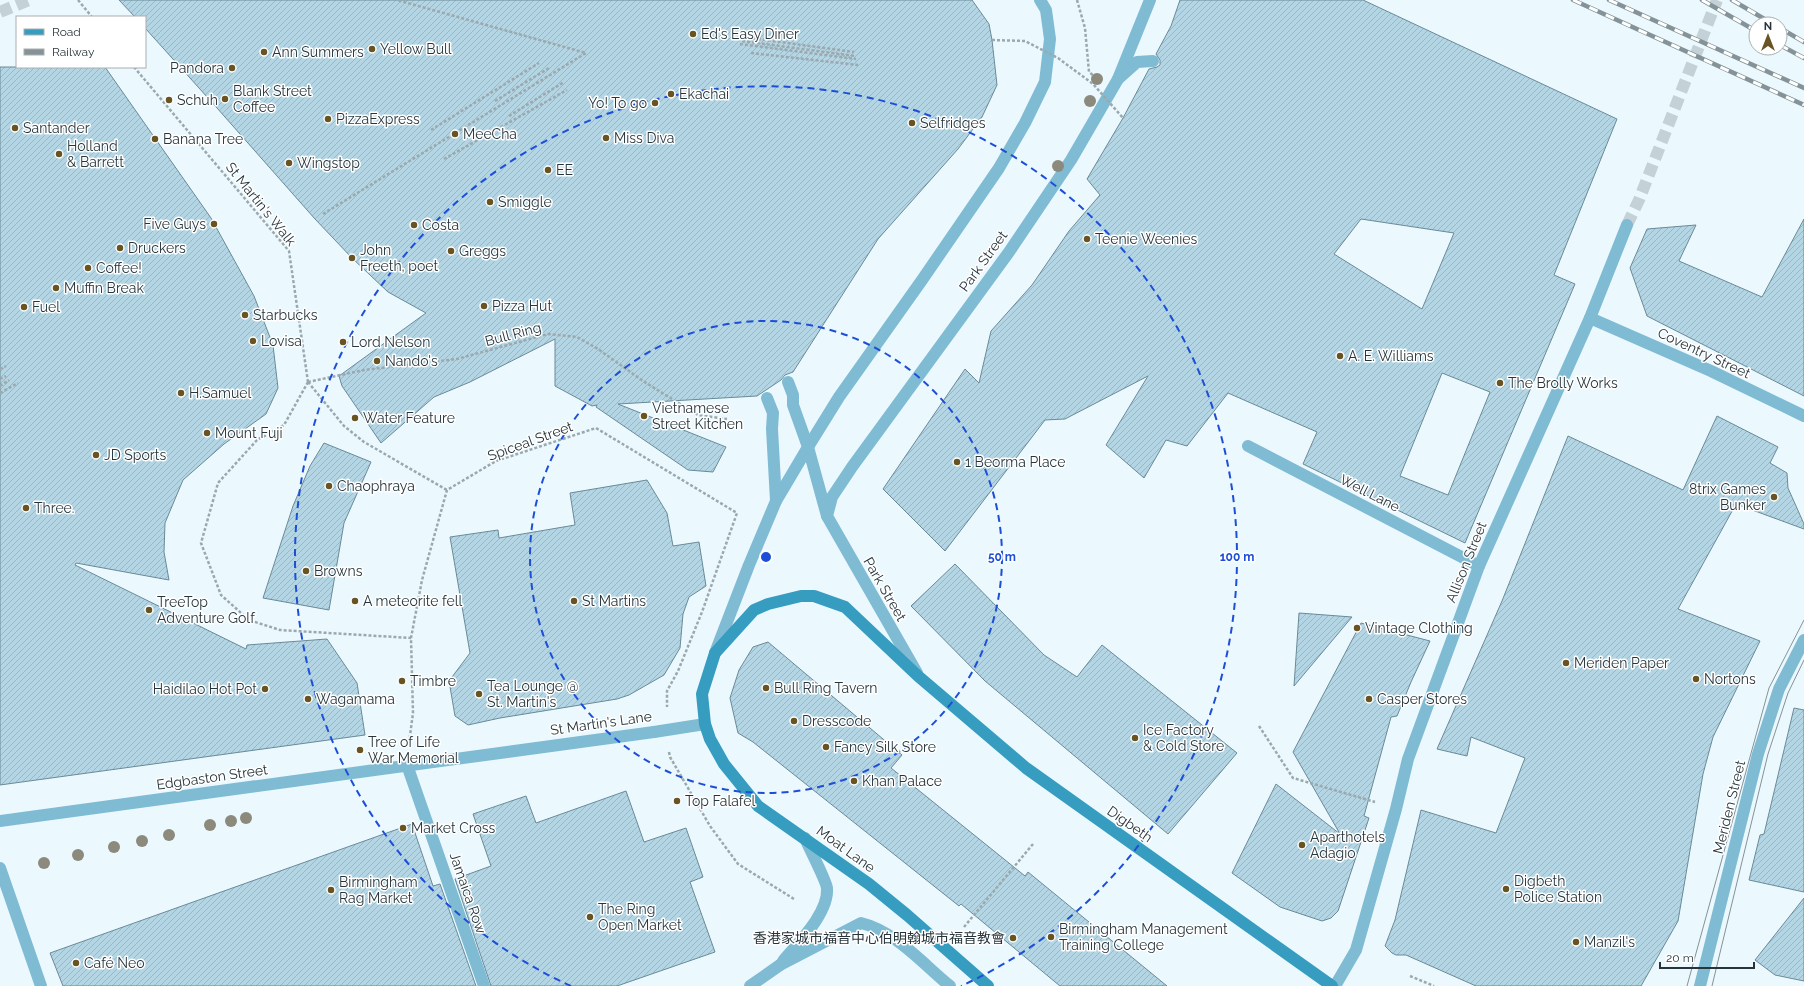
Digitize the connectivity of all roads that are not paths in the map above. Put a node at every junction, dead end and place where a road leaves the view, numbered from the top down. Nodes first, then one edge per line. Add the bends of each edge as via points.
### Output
1 (1040, 0) edge
2 (1150, 0) edge
3 (1153, 61) dead end
4 (1118, 79) junction
5 (1627, 225) tunnel mouth
6 (1590, 318) junction
7 (788, 382) dead end
8 (767, 398) dead end
9 (1804, 416) edge
10 (1248, 446) dead end
11 (808, 447) junction
12 (776, 501) junction
13 (827, 516) junction
14 (1479, 566) junction
15 (1804, 640) edge
16 (715, 654) junction
17 (918, 676) junction
18 (705, 724) junction
19 (428, 762) joint
20 (407, 765) junction
21 (0, 821) edge
22 (805, 838) junction
23 (0, 868) edge
24 (780, 965) junction
25 (41, 986) edge
26 (484, 986) edge
27 (750, 986) edge
28 (950, 986) edge
29 (988, 986) edge
30 (1332, 986) edge
31 (1336, 986) edge
32 (1700, 986) edge

1 - 11 street via 1046,10 1050,39 1045,82 1025,123 999,168 839,397
2 - 4 street, Park Street
3 - 4 street via 1137,62
4 - 13 street, Park Street via 1070,160 1009,252 832,497
5 - 6 street, Allison Street
6 - 9 street, Coventry Street via 1711,371
6 - 14 street, Allison Street
7 - 11 street, Park Street via 793,395 793,406
8 - 12 street via 773,413
10 - 14 street, Well Lane
11 - 12 street
11 - 13 street, Park Street
12 - 16 street
13 - 17 street, Park Street
14 - 31 street, Allison Street via 1408,759 1356,950
15 - 32 street, Meriden Street via 1779,689 1758,754
16 - 17 main road via 754,610 773,602 814,596 845,607
16 - 18 main road via 702,694
17 - 30 main road, Digbeth via 1026,768
18 - 19 street, St Martin's Lane
18 - 22 main road, Moat Lane via 710,740 724,764 758,806
19 - 20 street, Edgbaston Street
20 - 21 street, Edgbaston Street
20 - 26 street, Jamaica Row
22 - 24 street via 827,888 825,900 820,914
22 - 29 main road, Moat Lane via 896,906
23 - 25 street
24 - 27 street
24 - 28 street via 860,923 874,926 890,935

